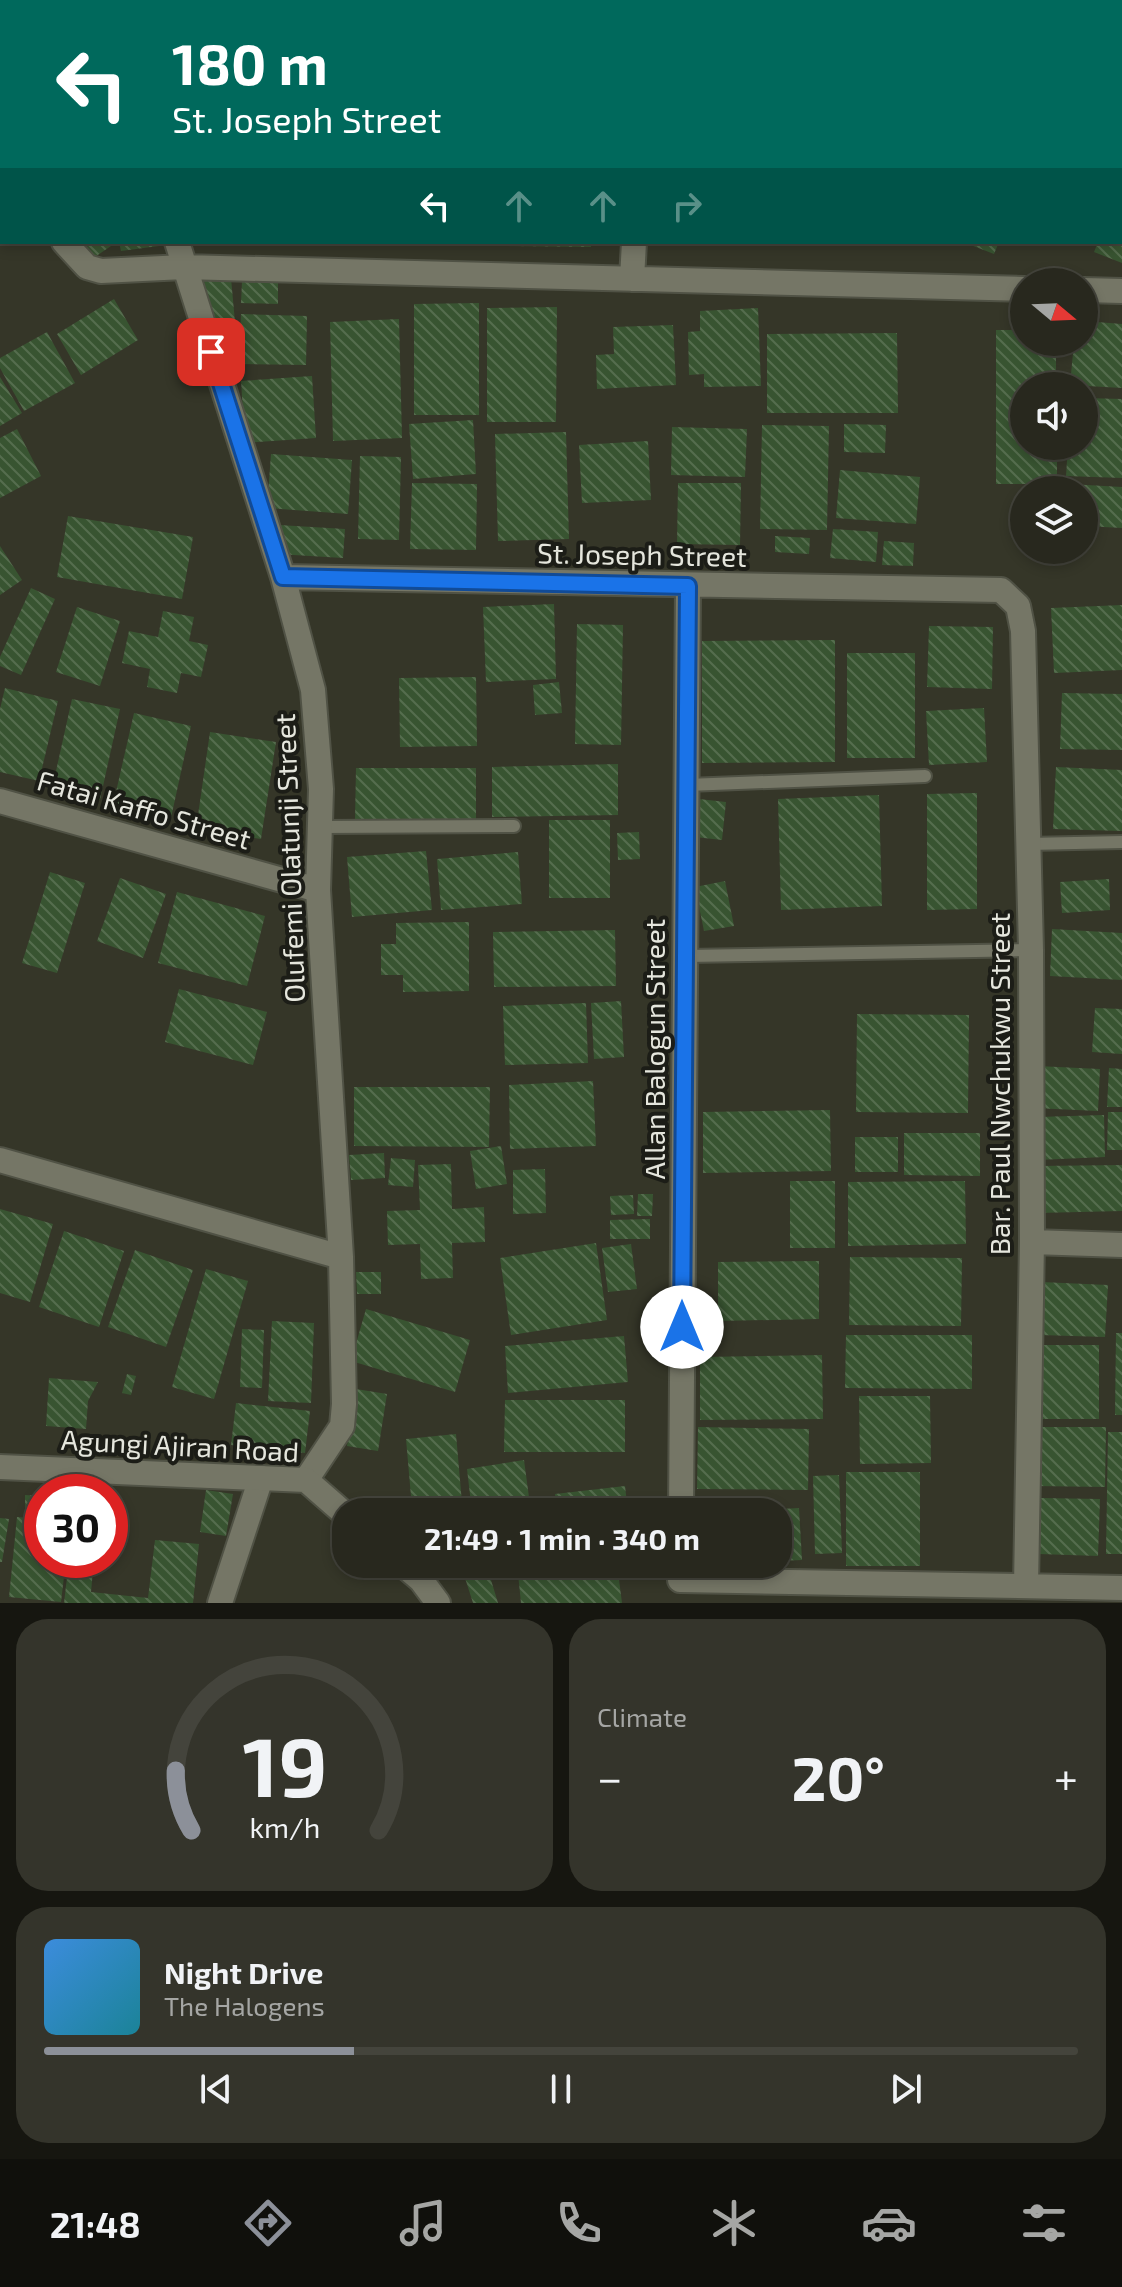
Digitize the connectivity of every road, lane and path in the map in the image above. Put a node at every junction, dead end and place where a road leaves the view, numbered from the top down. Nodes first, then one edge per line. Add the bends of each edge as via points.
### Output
1 (66, 244) edge
2 (178, 244) edge
3 (634, 244) edge
4 (184, 267) junction
5 (632, 279) junction
6 (1010, 289) edge
7 (1098, 290) edge
8 (1122, 291) edge
9 (283, 577) junction
10 (688, 586) junction
11 (1001, 590) joint
12 (925, 776) dead end
13 (687, 785) junction
14 (0, 801) edge
15 (514, 826) dead end
16 (320, 827) junction
17 (1122, 842) edge
18 (1028, 844) junction
19 (318, 890) junction
20 (1031, 950) junction
21 (686, 956) junction
22 (0, 1160) edge
23 (1032, 1242) junction
24 (1122, 1245) edge
25 (341, 1257) junction
26 (0, 1467) edge
27 (261, 1478) junction
28 (306, 1480) junction
29 (681, 1498) edge
30 (332, 1503) edge
31 (419, 1578) edge
32 (679, 1582) edge
33 (1026, 1586) junction
34 (1122, 1588) edge
35 (220, 1603) edge
36 (438, 1603) edge

1 - 4 street via 87,267 101,271
2 - 4 street, Olufemi Olatunji Street
3 - 5 street
4 - 5 street
4 - 9 street, Olufemi Olatunji Street
5 - 6 street
7 - 8 street
9 - 10 street, St. Joseph Street
9 - 16 street, Olufemi Olatunji Street via 313,690
10 - 11 street, St. Joseph Street
10 - 13 street, Allan Balogun Street
11 - 18 street, Bar. Paul Nwchukwu Street via 1018,606 1023,631
12 - 13 lane
13 - 21 street, Allan Balogun Street
14 - 19 street, Fatai Kaffo Street
15 - 16 lane
16 - 19 street, Olufemi Olatunji Street
17 - 18 lane
18 - 20 street, Bar. Paul Nwchukwu Street
19 - 25 street, Olufemi Olatunji Street
20 - 21 lane
20 - 23 street, Bar. Paul Nwchukwu Street
21 - 29 street, Allan Balogun Street
22 - 25 street
23 - 24 street
23 - 33 street, Bar. Paul Nwchukwu Street
25 - 28 street, Olufemi Olatunji Street via 342,1426
26 - 27 street, Agungi Ajiran Road
27 - 28 street, Agungi Ajiran Road
27 - 35 street
28 - 30 street, Agungi Ajiran Road
31 - 36 street
32 - 33 street
33 - 34 street

